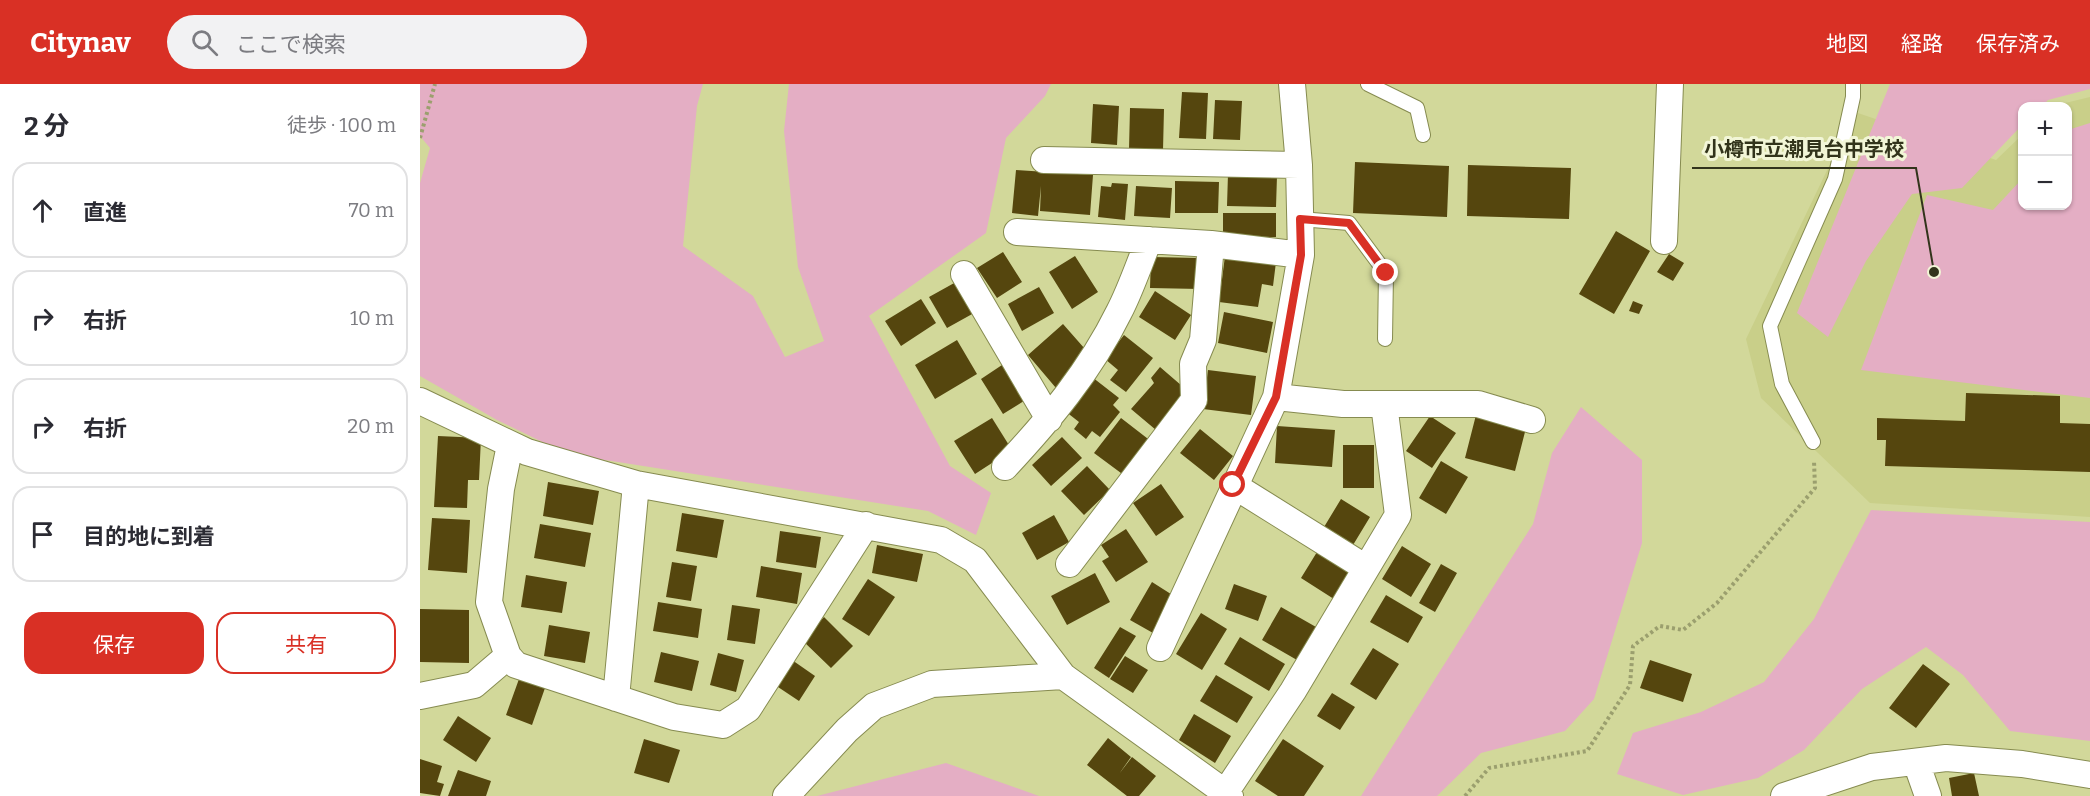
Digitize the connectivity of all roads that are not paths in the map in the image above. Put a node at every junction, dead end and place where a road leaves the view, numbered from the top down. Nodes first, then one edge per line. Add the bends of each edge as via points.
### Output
1 (1292, 84) edge
2 (1368, 84) edge
3 (1670, 84) edge
4 (1853, 84) edge
5 (1422, 135) dead end
6 (1044, 160) dead end
7 (1299, 165) junction
8 (1300, 219) junction
9 (1017, 232) dead end
10 (1149, 240) junction
11 (1664, 241) dead end
12 (1211, 244) junction
13 (1301, 255) junction
14 (964, 274) dead end
15 (1385, 339) dead end
16 (1276, 397) junction
17 (420, 401) edge
18 (1384, 404) junction
19 (1049, 419) junction
20 (1532, 420) dead end
21 (1813, 442) road end
22 (510, 444) junction
23 (1005, 467) dead end
24 (636, 483) junction
25 (1233, 485) junction
26 (866, 525) junction
27 (1068, 564) dead end
28 (1366, 568) junction
29 (1160, 648) dead end
30 (508, 656) junction
31 (1063, 676) junction
32 (420, 696) edge
33 (616, 698) junction
34 (1916, 762) junction
35 (2090, 775) edge
36 (1227, 795) edge
37 (786, 796) edge
38 (1784, 796) edge
39 (1928, 796) edge

1 - 7 street
2 - 5 lane via 1417,108
3 - 11 street
4 - 21 lane via 1835,179 1770,326 1782,384
6 - 7 street
7 - 8 street
8 - 13 street
8 - 15 lane via 1349,223 1386,273
9 - 10 street
10 - 12 street
10 - 19 street via 1120,312 1092,361
12 - 13 street
12 - 27 street via 1203,340 1193,364 1194,400
13 - 16 street
14 - 19 street
16 - 18 street
16 - 25 street
17 - 22 street
18 - 20 street via 1478,404
18 - 28 street via 1398,514
19 - 23 street
22 - 24 street via 527,453
22 - 30 street via 489,602
24 - 26 street
24 - 33 street
25 - 28 street
25 - 29 street
26 - 31 street via 941,540 975,560
26 - 33 street via 748,709 723,725 674,717
28 - 36 street
30 - 32 street via 474,685
30 - 33 street via 516,665
31 - 36 street
31 - 37 street via 932,684 874,706
34 - 35 street via 1946,758
34 - 38 street via 1872,767
34 - 39 street

